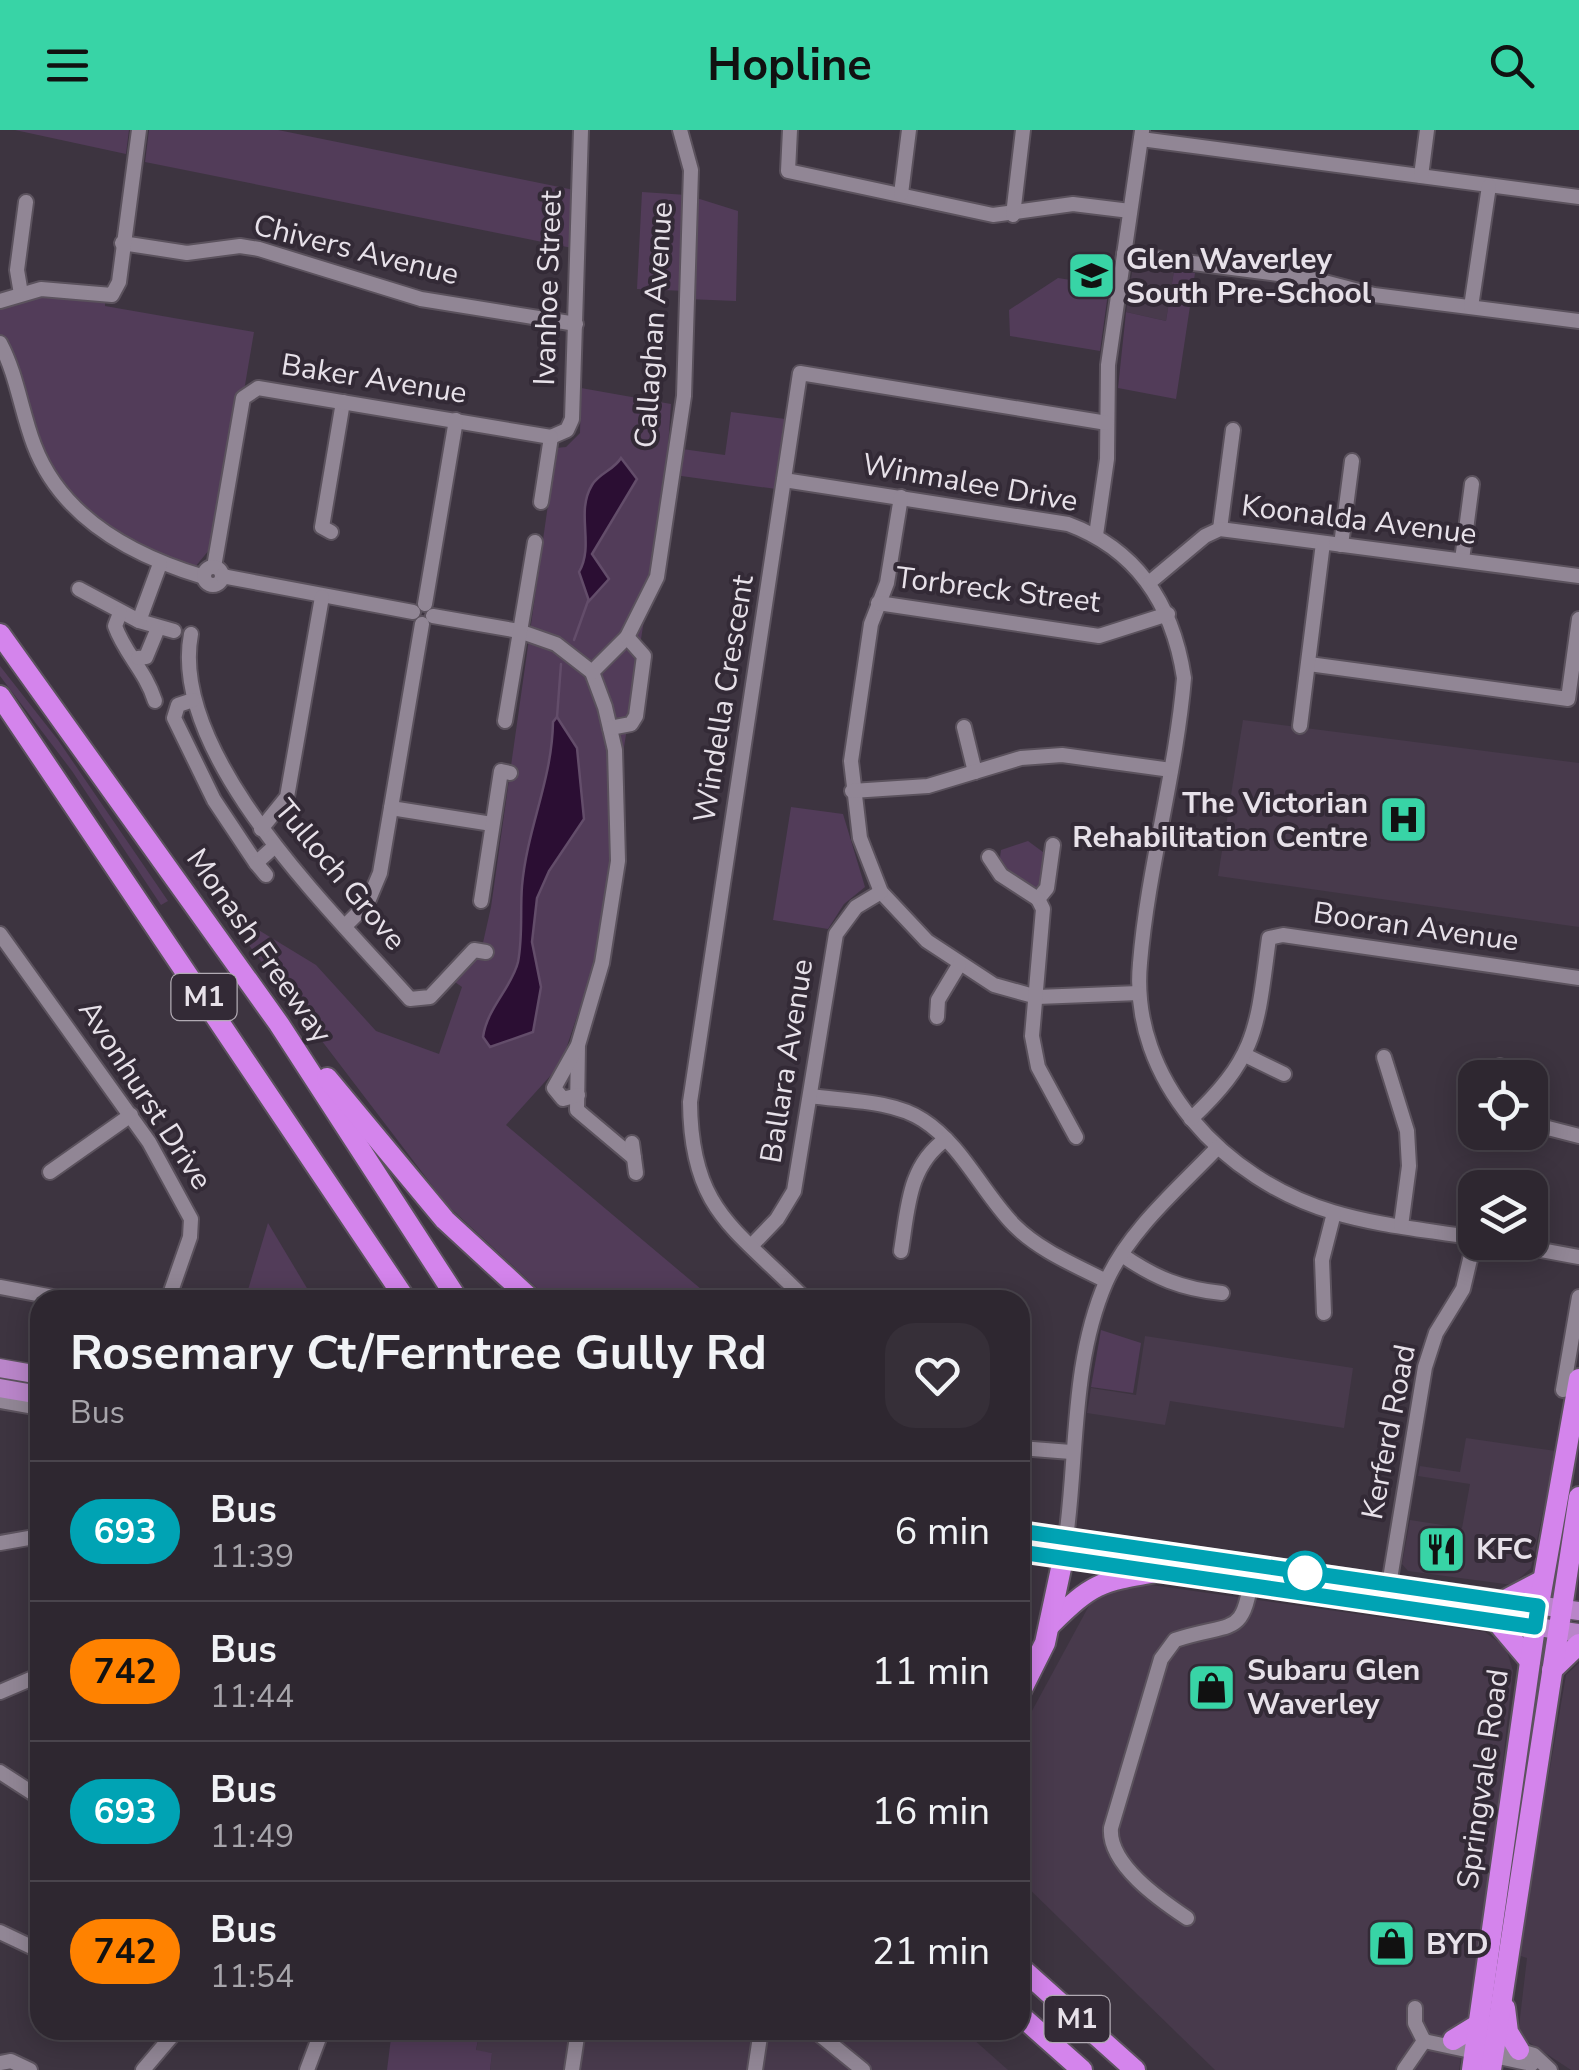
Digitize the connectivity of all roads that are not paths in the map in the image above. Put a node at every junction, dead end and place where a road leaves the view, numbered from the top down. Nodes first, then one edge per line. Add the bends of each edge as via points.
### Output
1 (140, 130) edge
2 (582, 130) edge
3 (680, 130) edge
4 (790, 130) edge
5 (910, 130) edge
6 (1024, 130) edge
7 (1427, 130) edge
8 (1141, 134) edge
9 (1421, 176) junction
10 (1489, 186) junction
11 (901, 194) junction
12 (1579, 197) edge
13 (26, 202) dead end
14 (1130, 211) junction
15 (1013, 215) junction
16 (122, 244) junction
17 (1124, 254) junction
18 (21, 294) junction
19 (0, 304) edge
20 (1471, 307) junction
21 (1579, 321) edge
22 (576, 324) junction
23 (0, 343) edge
24 (6, 370) edge
25 (344, 402) junction
26 (456, 420) junction
27 (1107, 423) junction
28 (1232, 430) dead end
29 (551, 438) junction
30 (1352, 461) dead end
31 (784, 480) junction
32 (1472, 484) dead end
33 (901, 497) junction
34 (541, 502) dead end
35 (1220, 529) junction
36 (322, 530) dead end
37 (1096, 535) junction
38 (535, 542) dead end
39 (1323, 543) junction
40 (1341, 545) junction
41 (1462, 560) junction
42 (160, 564) junction
43 (213, 573) junction
44 (1579, 576) edge
45 (1150, 582) junction
46 (79, 589) dead end
47 (322, 597) junction
48 (878, 603) junction
49 (120, 612) junction
50 (424, 614) junction
51 (1168, 614) junction
52 (1579, 619) edge
53 (138, 621) junction
54 (158, 628) junction
55 (519, 631) junction
56 (174, 632) dead end
57 (192, 634) dead end
58 (2, 636) edge
59 (627, 637) junction
60 (138, 658) junction
61 (1309, 664) junction
62 (592, 672) junction
63 (0, 700) edge
64 (193, 700) junction
65 (155, 701) dead end
66 (505, 720) dead end
67 (964, 726) dead end
68 (1300, 726) dead end
69 (610, 728) junction
70 (1172, 770) junction
71 (510, 772) dead end
72 (975, 772) junction
73 (852, 790) junction
74 (391, 808) junction
75 (492, 824) junction
76 (261, 829) junction
77 (1053, 845) dead end
78 (275, 846) junction
79 (989, 857) dead end
80 (881, 892) junction
81 (1038, 899) junction
82 (480, 901) dead end
83 (346, 926) junction
84 (0, 934) edge
85 (486, 952) dead end
86 (960, 966) junction
87 (1579, 978) edge
88 (1139, 994) junction
89 (1036, 998) junction
90 (937, 1017) dead end
91 (279, 1024) junction
92 (578, 1046) junction
93 (1246, 1056) junction
94 (1384, 1057) dead end
95 (1284, 1074) dead end
96 (810, 1096) junction
97 (573, 1102) junction
98 (130, 1115) junction
99 (1191, 1118) junction
100 (1548, 1128) edge
101 (1579, 1136) edge
102 (1076, 1138) dead end
103 (946, 1139) junction
104 (1218, 1147) junction
105 (634, 1158) dead end
106 (50, 1172) dead end
107 (1334, 1213) junction
108 (1400, 1226) junction
109 (1458, 1235) edge
110 (752, 1245) junction
111 (901, 1250) dead end
112 (1548, 1251) edge
113 (1122, 1256) junction
114 (1579, 1257) edge
115 (1470, 1260) edge
116 (1106, 1281) junction
117 (0, 1288) edge
118 (171, 1290) edge
119 (399, 1290) edge
120 (452, 1290) edge
121 (521, 1290) edge
122 (796, 1290) edge
123 (30, 1293) edge
124 (1222, 1294) dead end
125 (1579, 1297) edge
126 (1324, 1313) dead end
127 (0, 1368) edge
128 (30, 1373) edge
129 (1571, 1385) edge
130 (0, 1388) edge
131 (30, 1393) edge
132 (0, 1401) edge
133 (30, 1406) edge
134 (1030, 1449) edge
135 (1070, 1452) junction
136 (1579, 1497) edge
137 (1030, 1535) edge
138 (30, 1538) edge
139 (0, 1543) edge
140 (1060, 1548) junction
141 (1030, 1551) edge
142 (1253, 1565) junction
143 (1157, 1572) junction
144 (1566, 1573) junction
145 (1543, 1580) junction
146 (1390, 1585) junction
147 (1251, 1586) junction
148 (1428, 1590) junction
149 (1579, 1592) edge
150 (1570, 1610) edge
151 (1424, 1612) junction
152 (1500, 1612) junction
153 (1544, 1621) junction
154 (1049, 1626) junction
155 (1579, 1633) edge
156 (1579, 1644) edge
157 (1530, 1661) junction
158 (1030, 1670) edge
159 (1551, 1671) junction
160 (30, 1679) edge
161 (0, 1692) edge
162 (0, 1772) edge
163 (30, 1792) edge
164 (1511, 1868) junction
165 (1187, 1918) dead end
166 (0, 1932) edge
167 (30, 1946) edge
168 (1030, 1977) edge
169 (1415, 2008) dead end
170 (1030, 2024) edge
171 (169, 2040) edge
172 (318, 2040) edge
173 (576, 2040) edge
174 (760, 2040) edge
175 (826, 2040) edge
176 (1437, 2041) junction
177 (1492, 2054) edge
178 (0, 2063) edge
179 (151, 2067) edge
180 (1546, 2067) edge
181 (30, 2070) edge
182 (307, 2070) edge
183 (572, 2070) edge
184 (755, 2070) edge
185 (863, 2070) edge
186 (1082, 2070) edge
187 (1135, 2070) edge
188 (1404, 2070) edge

1 - 16 street
2 - 22 street, Ivanhoe Street
3 - 59 street, Callaghan Avenue via 691,170 684,396 656,578
4 - 11 street via 788,172
5 - 11 street
6 - 15 street
7 - 9 street
8 - 9 street
8 - 14 street
9 - 10 street
10 - 12 street
10 - 20 street
11 - 15 street
13 - 18 street via 16,270
14 - 15 street via 1073,204
14 - 17 street
16 - 18 street via 112,295 46,289
16 - 22 street, Chivers Avenue via 187,253 240,246 421,299
17 - 20 street
17 - 27 street
18 - 19 street
20 - 21 street
22 - 29 street, Ivanhoe Street via 572,419
23 - 24 street
24 - 42 street via 56,483 97,528
25 - 26 street, Baker Avenue
25 - 36 street
25 - 43 street, Baker Avenue via 258,388 246,393
26 - 29 street, Baker Avenue
26 - 50 street
27 - 31 street, Windella Crescent via 800,373
27 - 37 street
28 - 35 street
29 - 34 street
30 - 40 street
31 - 33 street, Winmalee Drive
31 - 110 street, Windella Crescent via 690,1102 700,1182 711,1206
32 - 41 street
33 - 37 street, Winmalee Drive via 1036,517
33 - 48 street
35 - 39 street, Koonalda Avenue
35 - 45 street, Koonalda Avenue
37 - 45 street, Winmalee Drive
38 - 55 street
39 - 40 street, Koonalda Avenue
39 - 61 street
40 - 41 street, Koonalda Avenue
41 - 44 street, Koonalda Avenue
42 - 43 street
42 - 53 street
43 - 47 street
45 - 51 street, Winmalee Drive
46 - 49 street
47 - 50 street
47 - 76 street via 287,796
48 - 51 street, Torbreck Street via 1099,636
48 - 73 street
49 - 53 street
49 - 60 street via 118,634
50 - 55 street
50 - 74 street
51 - 70 street, Winmalee Drive via 1184,678
52 - 61 street via 1568,699
53 - 54 street
54 - 56 street
54 - 60 street via 152,649
55 - 62 street via 556,644
55 - 66 street
57 - 64 street, Tulloch Grove
58 - 91 highway, Monash Freeway / M1
59 - 62 street, Callaghan Avenue
59 - 69 street via 644,656 636,716 631,724
60 - 65 street
61 - 68 street
62 - 69 street
63 - 119 highway, M1
64 - 76 street, Tulloch Grove
64 - 78 street via 178,704 174,718 214,800 261,869
67 - 72 street
69 - 92 street via 618,861 602,963
70 - 72 street via 1062,755
70 - 88 street, Winmalee Drive
71 - 75 street via 500,771
72 - 73 street via 928,786
73 - 80 street via 860,838
74 - 75 street
74 - 83 street via 375,888
75 - 82 street
76 - 78 street, Tulloch Grove
77 - 81 street via 1047,888
78 - 83 street, Tulloch Grove
79 - 81 street via 1001,875
80 - 86 street
80 - 96 street, Ballara Avenue via 856,907 836,934
81 - 89 street
83 - 85 street, Tulloch Grove via 410,1000 430,997 474,950
84 - 98 street, Avonhurst Drive
86 - 89 street
86 - 90 street via 938,1000
87 - 93 street, Booran Avenue via 1270,938
88 - 89 street
88 - 99 street, Winmalee Drive via 1156,1065
89 - 102 street via 1032,1036 1038,1067
91 - 120 highway, Monash Freeway / M1
91 - 121 highway via 445,1220
92 - 97 street
92 - 97 street via 554,1080
93 - 95 street
93 - 99 street, Booran Avenue
94 - 108 street via 1407,1131
96 - 103 street via 896,1108
96 - 110 street, Ballara Avenue via 794,1191
97 - 105 street
98 - 106 street
98 - 118 street, Avonhurst Drive via 191,1219
99 - 104 street, Winmalee Drive
100 - 101 street
103 - 111 street via 920,1162
103 - 116 street via 1017,1228
104 - 107 street, Winmalee Drive via 1262,1180
104 - 113 street
107 - 108 street, Winmalee Drive
107 - 126 street via 1322,1260
108 - 109 street, Winmalee Drive
110 - 122 street, Windella Crescent
112 - 114 street
113 - 116 street
113 - 124 street via 1157,1279
115 - 146 street, Kerferd Road via 1463,1289 1424,1367
116 - 135 street
117 - 123 street
125 - 129 street, Springvale Road
127 - 128 main road
129 - 145 highway, Springvale Road
130 - 131 main road
132 - 133 street
134 - 135 street
135 - 140 street
136 - 144 highway, Springvale Road
137 - 140 main road
138 - 139 street
140 - 141 main road
140 - 142 main road
140 - 143 main road
140 - 154 highway
142 - 146 main road
142 - 147 street
143 - 147 main road
143 - 154 highway via 1096,1584
144 - 149 highway
144 - 150 highway, Springvale Road
145 - 152 highway
145 - 153 highway, Springvale Road
146 - 148 main road
147 - 151 main road
147 - 165 street via 1246,1612 1228,1629 1176,1640 1161,1660 1112,1828 1116,1854
148 - 151 main road
148 - 152 main road
150 - 153 highway, Springvale Road
151 - 152 main road
152 - 153 main road
152 - 157 highway
153 - 155 main road
153 - 157 highway, Springvale Road
153 - 159 highway, Springvale Road
154 - 158 highway
156 - 159 highway
157 - 164 highway, Springvale Road
159 - 164 highway, Springvale Road
160 - 161 street
162 - 163 street
164 - 177 highway, Springvale Road
164 - 177 highway, Springvale Road
166 - 167 street
168 - 187 highway, M1
169 - 176 street via 1415,2023
170 - 186 highway, M1
171 - 179 street
172 - 182 street
173 - 183 street
174 - 184 street
175 - 185 street
176 - 177 highway
176 - 177 street
176 - 188 street
177 - 180 street via 1534,2055
178 - 181 street via 11,2060

